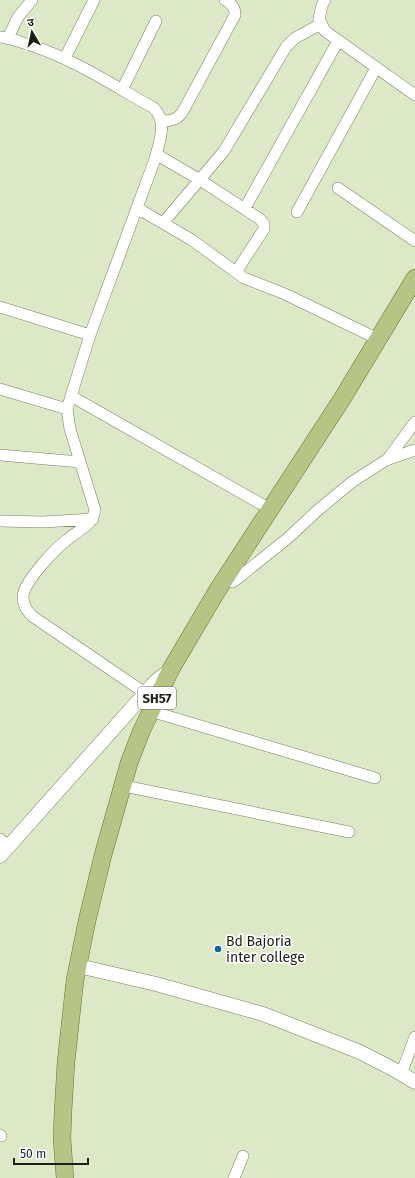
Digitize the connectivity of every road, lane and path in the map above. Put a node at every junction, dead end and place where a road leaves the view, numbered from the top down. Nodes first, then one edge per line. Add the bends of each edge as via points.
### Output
1 (32, 0) edge
2 (94, 0) edge
3 (225, 0) edge
4 (325, 0) edge
5 (156, 21) dead end
6 (321, 24) junction
7 (4, 37) edge
8 (338, 41) junction
9 (65, 58) junction
10 (376, 68) junction
11 (122, 90) junction
12 (415, 95) edge
13 (162, 121) junction
14 (156, 154) junction
15 (200, 180) junction
16 (338, 188) dead end
17 (137, 208) junction
18 (245, 208) junction
19 (297, 212) dead end
20 (163, 223) junction
21 (415, 241) edge
22 (236, 272) junction
23 (413, 289) edge
24 (0, 307) edge
25 (90, 334) junction
26 (378, 339) junction
27 (0, 389) edge
28 (71, 396) junction
29 (346, 398) junction
30 (67, 409) junction
31 (415, 422) edge
32 (415, 450) edge
33 (0, 455) edge
34 (386, 460) junction
35 (80, 462) junction
36 (270, 508) junction
37 (93, 519) junction
38 (0, 521) edge
39 (233, 582) junction
40 (176, 668) junction
41 (146, 693) junction
42 (157, 714) junction
43 (375, 778) dead end
44 (129, 787) junction
45 (349, 832) dead end
46 (3, 847) edge
47 (87, 968) junction
48 (415, 1038) edge
49 (401, 1074) junction
50 (415, 1082) edge
51 (243, 1156) dead end
52 (65, 1178) edge
53 (73, 1178) edge
54 (234, 1178) edge

1 - 7 street
2 - 9 street
3 - 13 street via 231,3 235,15 182,113 174,120
4 - 6 street via 319,19
5 - 11 street
6 - 8 street via 325,31
6 - 15 street via 295,38 286,47 224,151
7 - 9 street
8 - 10 street
8 - 18 street
9 - 11 street
10 - 12 street
10 - 19 street
11 - 13 street via 154,108
13 - 14 street via 162,133
14 - 15 street
14 - 17 street
15 - 18 street
15 - 20 street
16 - 21 street
17 - 20 street
17 - 25 street
18 - 22 street via 260,219 264,229
20 - 22 street via 192,240
22 - 26 street via 244,278 285,294
23 - 26 main road, SH57
23 - 29 main road, SH57
24 - 25 street
25 - 28 street
26 - 29 main road, SH57
27 - 30 street
28 - 30 street
28 - 36 street
29 - 36 main road, SH57
29 - 39 main road, SH57
30 - 35 street via 67,419
31 - 34 street
32 - 34 street
33 - 35 street
34 - 39 street via 335,495 288,538
35 - 37 street via 95,510
36 - 40 main road, SH57 via 217,591
37 - 38 street
37 - 41 street via 42,564 27,584 23,596 24,606 32,616
39 - 40 main road, SH57
40 - 41 street via 156,681
40 - 42 main road, SH57
40 - 52 main road, SH57 via 141,732 129,764 87,921 75,980 66,1062 62,1125
41 - 46 street
42 - 43 street
42 - 44 main road, SH57
44 - 45 street
44 - 47 main road, SH57 via 111,855
47 - 49 street via 263,1014 360,1052
47 - 53 main road, SH57 via 74,1062 71,1136
48 - 49 street
49 - 50 street
51 - 54 street

